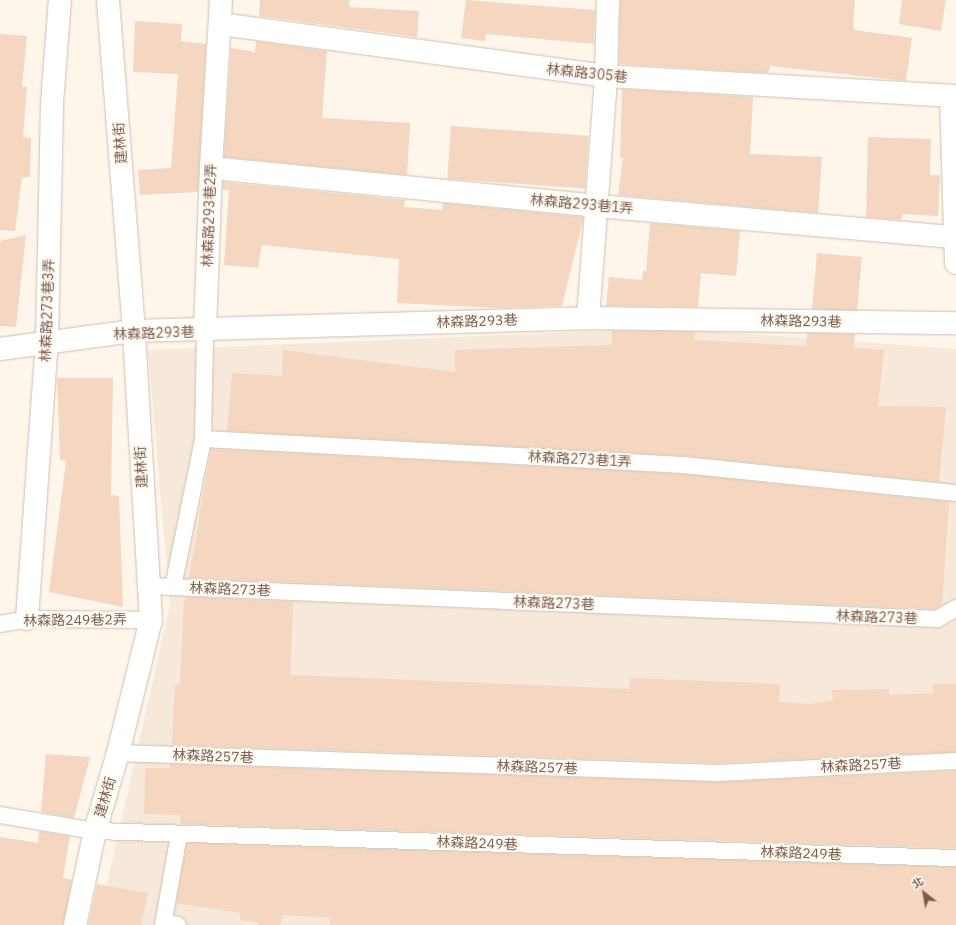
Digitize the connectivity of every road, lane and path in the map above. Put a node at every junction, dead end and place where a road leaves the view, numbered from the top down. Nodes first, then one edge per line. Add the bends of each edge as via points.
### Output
1 (60, 0) edge
2 (108, 0) edge
3 (221, 0) edge
4 (608, 0) edge
5 (221, 24) junction
6 (606, 76) junction
7 (953, 96) edge
8 (210, 168) junction
9 (597, 206) junction
10 (954, 237) junction
11 (956, 263) edge
12 (588, 318) junction
13 (956, 323) edge
14 (205, 330) junction
15 (134, 331) junction
16 (47, 342) junction
17 (0, 349) edge
18 (203, 439) junction
19 (956, 493) edge
20 (148, 586) junction
21 (173, 587) junction
22 (956, 608) edge
23 (28, 619) junction
24 (151, 620) junction
25 (0, 624) edge
26 (118, 753) junction
27 (956, 761) edge
28 (0, 815) edge
29 (95, 831) junction
30 (179, 834) junction
31 (956, 858) edge
32 (169, 924) edge
33 (75, 925) edge

1 - 16 street, 林森路273巷3弄 via 52,103
2 - 15 street, 建林街
3 - 5 street, 林森路293巷2弄
4 - 6 street
5 - 6 street, 林森路305巷
5 - 8 street, 林森路293巷2弄
6 - 7 street, 林森路305巷
6 - 9 street
7 - 10 street
8 - 9 street, 林森路293巷1弄
8 - 14 street, 林森路293巷2弄
9 - 10 street, 林森路293巷1弄
9 - 12 street
10 - 11 street
12 - 13 street, 林森路293巷
12 - 14 street, 林森路293巷
14 - 15 street, 林森路293巷
14 - 18 lane
15 - 16 street, 林森路293巷
15 - 20 street, 建林街
16 - 17 street, 林森路293巷
16 - 23 street, 林森路273巷3弄
18 - 19 lane, 林森路273巷1弄 via 684,465
18 - 21 lane
20 - 21 lane, 林森路273巷
20 - 24 street, 建林街
21 - 22 lane, 林森路273巷 via 937,619
23 - 24 lane, 林森路249巷2弄
23 - 25 lane, 林森路249巷2弄
24 - 26 street, 建林街
26 - 27 lane, 林森路257巷 via 718,773
26 - 29 street, 建林街
28 - 29 lane, 林森路249巷
29 - 30 lane, 林森路249巷
29 - 33 street, 建林街
30 - 31 lane, 林森路249巷
30 - 32 lane

